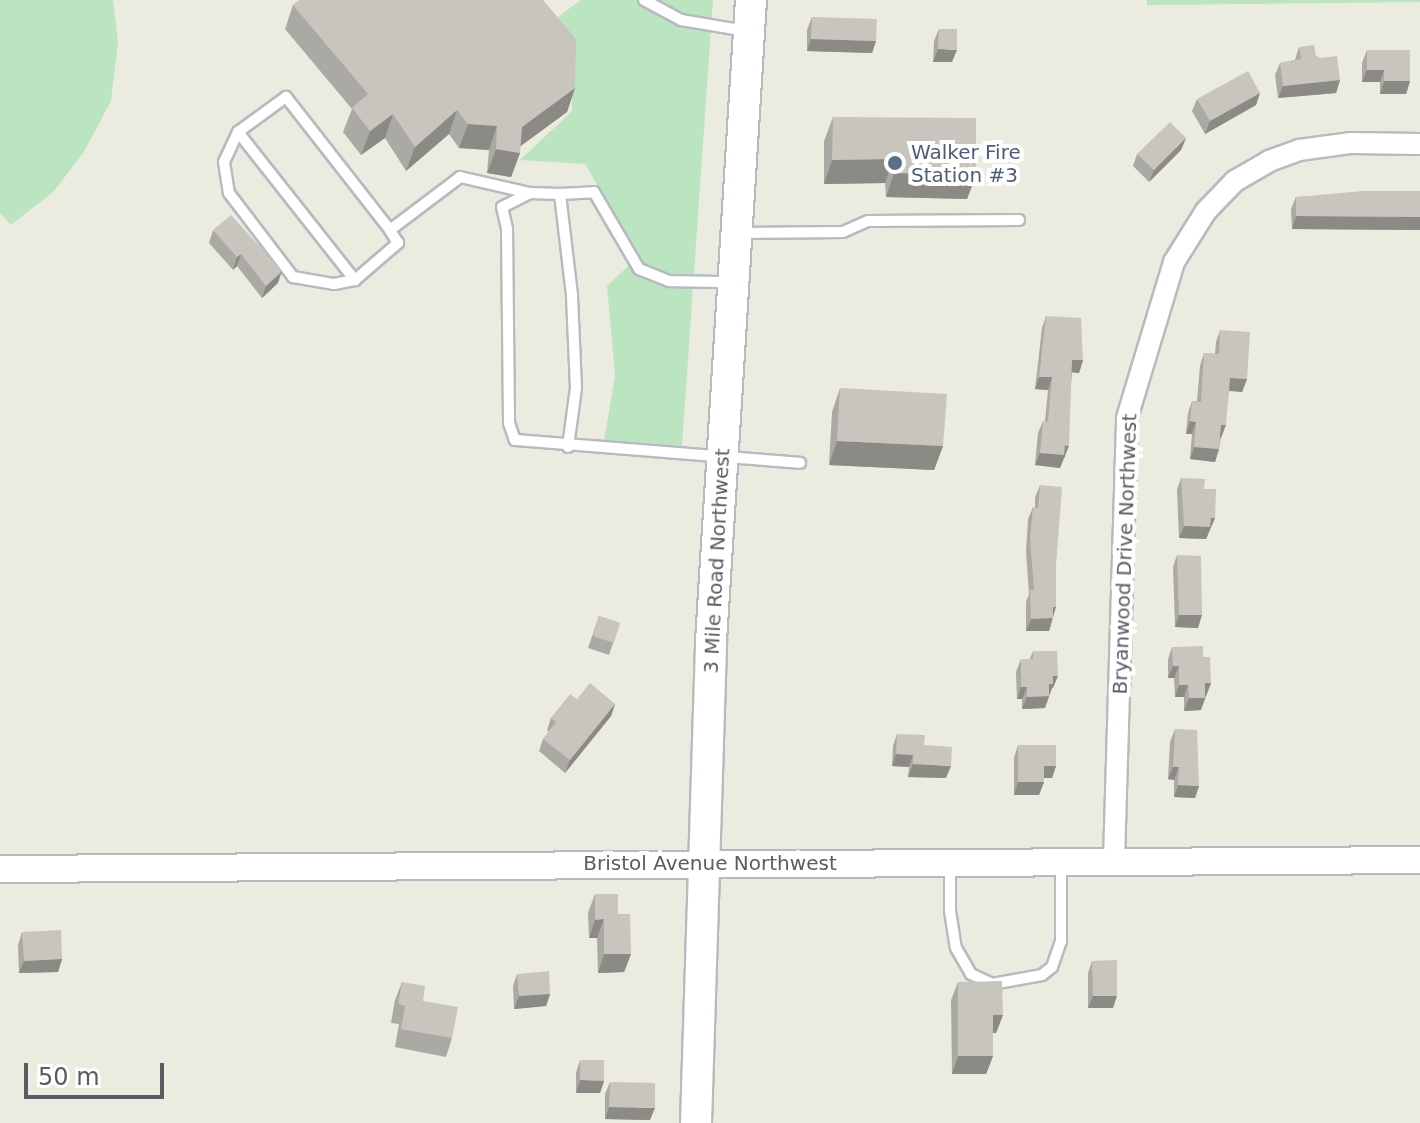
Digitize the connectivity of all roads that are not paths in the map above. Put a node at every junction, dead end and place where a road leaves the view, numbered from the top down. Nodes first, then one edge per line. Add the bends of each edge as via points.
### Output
1 (644, 0) edge
2 (751, 0) edge
3 (749, 32) junction
4 (238, 132) junction
5 (1420, 144) edge
6 (530, 193) junction
7 (560, 194) junction
8 (1019, 220) dead end
9 (390, 230) junction
10 (737, 233) junction
11 (355, 280) junction
12 (733, 282) junction
13 (568, 447) junction
14 (723, 457) junction
15 (800, 463) dead end
16 (1061, 860) junction
17 (1114, 860) junction
18 (1420, 860) edge
19 (950, 861) junction
20 (703, 864) junction
21 (0, 869) edge
22 (696, 1123) edge

1 - 3 lane via 681,20
2 - 3 main road, 3 Mile Road Northwest
3 - 10 main road, 3 Mile Road Northwest
4 - 9 lane via 286,97
4 - 11 lane
4 - 11 lane via 224,162 229,193 293,277 334,284
5 - 17 street, Bryanwood Drive Northwest via 1350,143 1299,150 1269,161 1235,181 1206,211 1174,262 1127,418
6 - 7 lane
6 - 9 lane via 460,177
6 - 13 lane via 502,207 507,229 509,423 515,440
7 - 12 lane via 594,192 639,269 669,281
7 - 13 lane via 576,388
8 - 10 lane via 868,221 843,232
9 - 11 lane via 398,243
10 - 12 main road, 3 Mile Road Northwest
12 - 14 main road, 3 Mile Road Northwest
13 - 14 lane
14 - 15 lane
14 - 20 main road, 3 Mile Road Northwest
16 - 17 street, Bristol Avenue Northwest
16 - 19 street, Bristol Avenue Northwest
16 - 19 lane via 1061,941 1052,967 1042,975 992,984 971,974 956,948
17 - 18 street, Bristol Avenue Northwest
19 - 20 street, Bristol Avenue Northwest
20 - 21 street, Bristol Avenue Northwest
20 - 22 main road, 3 Mile Road Northwest

